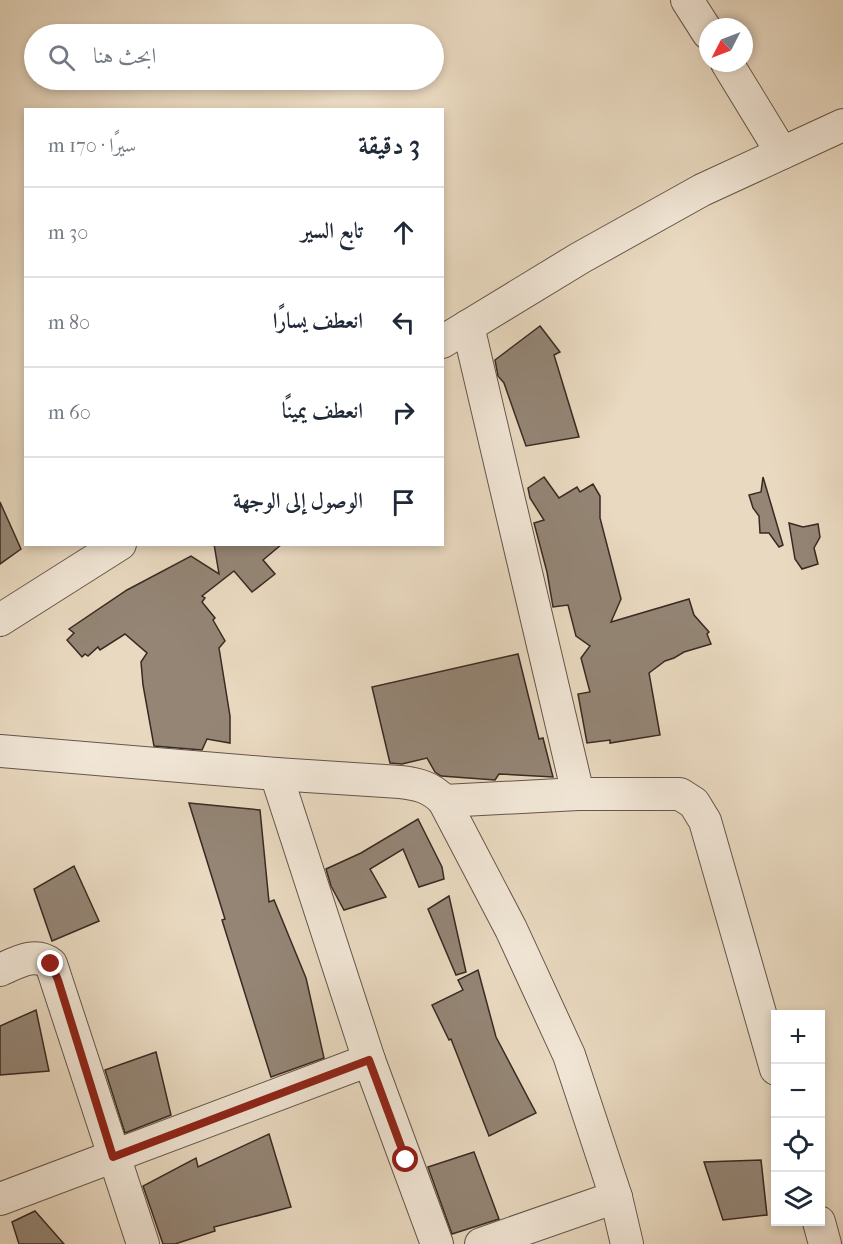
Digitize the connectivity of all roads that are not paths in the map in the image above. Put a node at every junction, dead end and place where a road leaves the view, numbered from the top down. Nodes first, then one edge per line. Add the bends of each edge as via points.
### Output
1 (687, 0) edge
2 (699, 19) edge
3 (732, 72) edge
4 (843, 125) edge
5 (782, 153) junction
6 (455, 334) edge
7 (117, 546) edge
8 (0, 620) edge
9 (0, 751) edge
10 (276, 774) junction
11 (578, 794) junction
12 (444, 801) junction
13 (0, 970) edge
14 (369, 1060) junction
15 (775, 1064) edge
16 (113, 1157) junction
17 (616, 1197) junction
18 (0, 1200) edge
19 (820, 1226) edge
20 (143, 1244) edge
21 (437, 1244) edge
22 (481, 1244) edge
23 (627, 1244) edge
24 (825, 1244) edge

1 - 2 street
3 - 5 street
4 - 5 street
5 - 6 street via 702,190
6 - 11 street
7 - 8 street
9 - 10 street
10 - 12 street via 420,785 435,791
10 - 14 street
11 - 12 street
11 - 15 street via 680,794 694,803 705,822
12 - 17 street via 511,929 569,1055
13 - 16 street via 36,957 51,964
14 - 16 street
14 - 21 street
16 - 18 street
16 - 20 street
17 - 22 street
17 - 23 street
19 - 24 street

